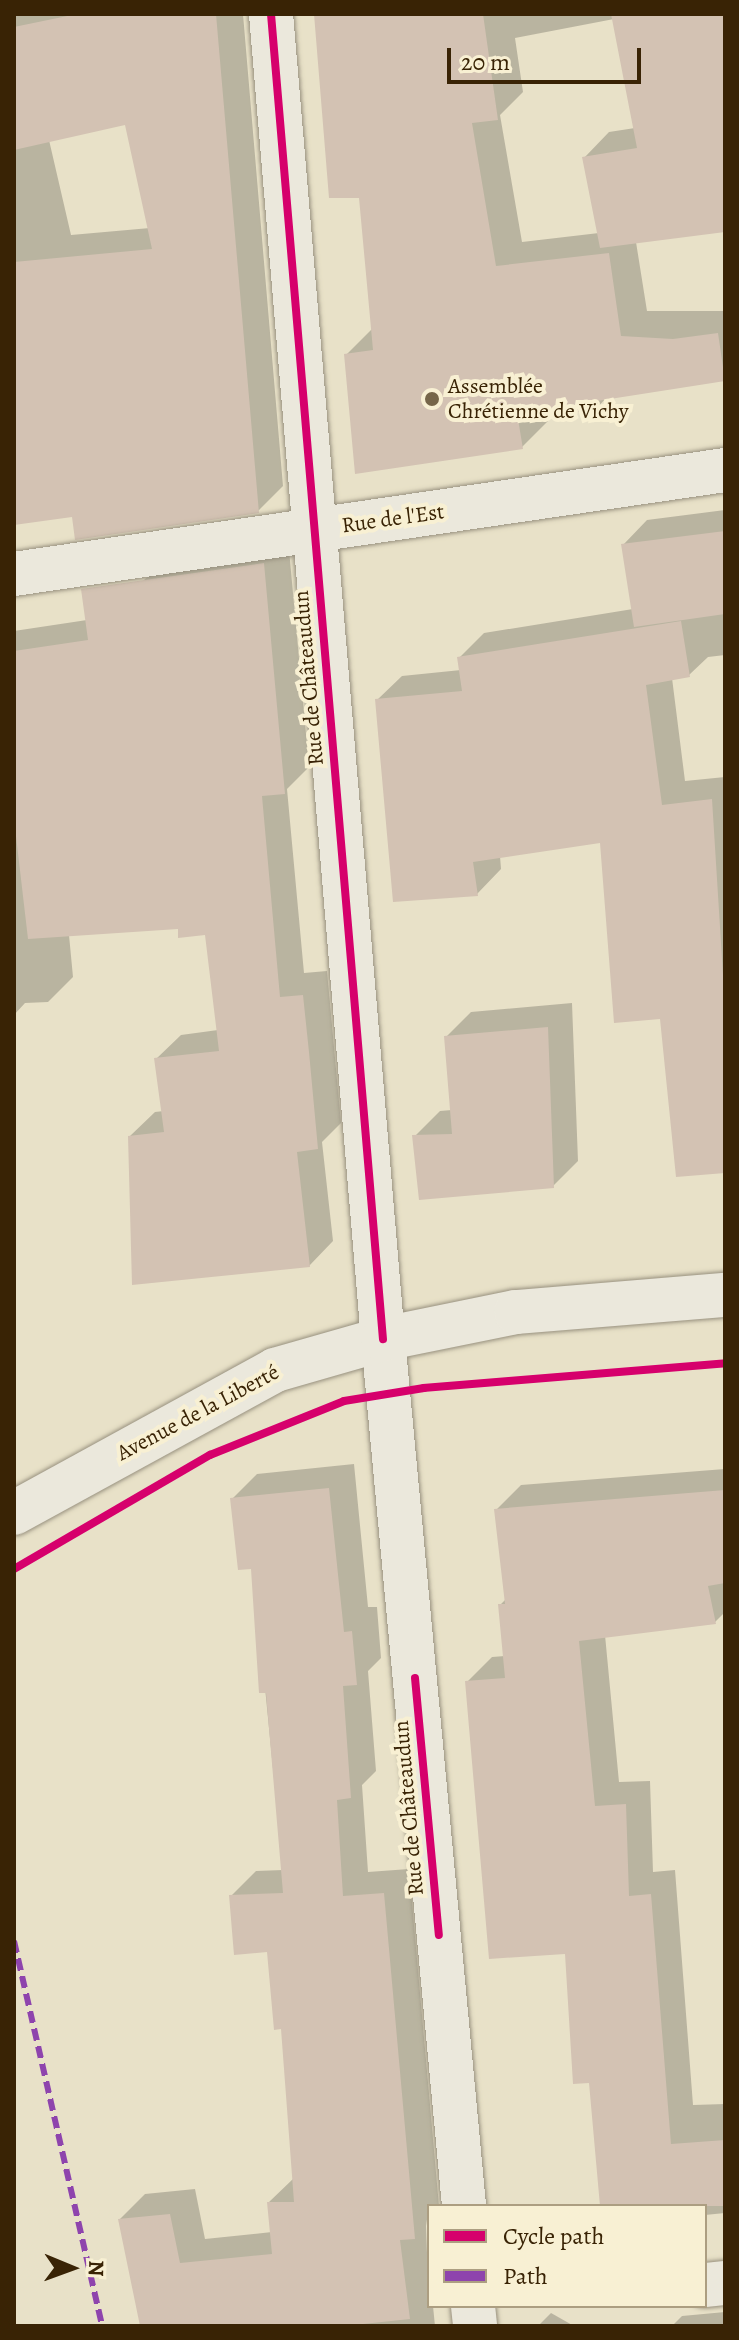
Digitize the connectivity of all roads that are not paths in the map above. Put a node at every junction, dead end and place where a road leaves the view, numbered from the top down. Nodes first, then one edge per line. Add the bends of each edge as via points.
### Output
1 (271, 14) edge
2 (725, 470) edge
3 (314, 531) junction
4 (14, 574) edge
5 (725, 1295) edge
6 (383, 1339) junction
7 (14, 1513) edge
8 (464, 2204) edge

1 - 3 street, Rue de Châteaudun
2 - 3 street, Rue de l'Est
3 - 4 street, Rue de l'Est
3 - 6 street, Rue de Châteaudun
5 - 6 street, Avenue de la Liberté via 516,1312
6 - 7 street, Avenue de la Liberté via 275,1370
6 - 8 street, Rue de Châteaudun

